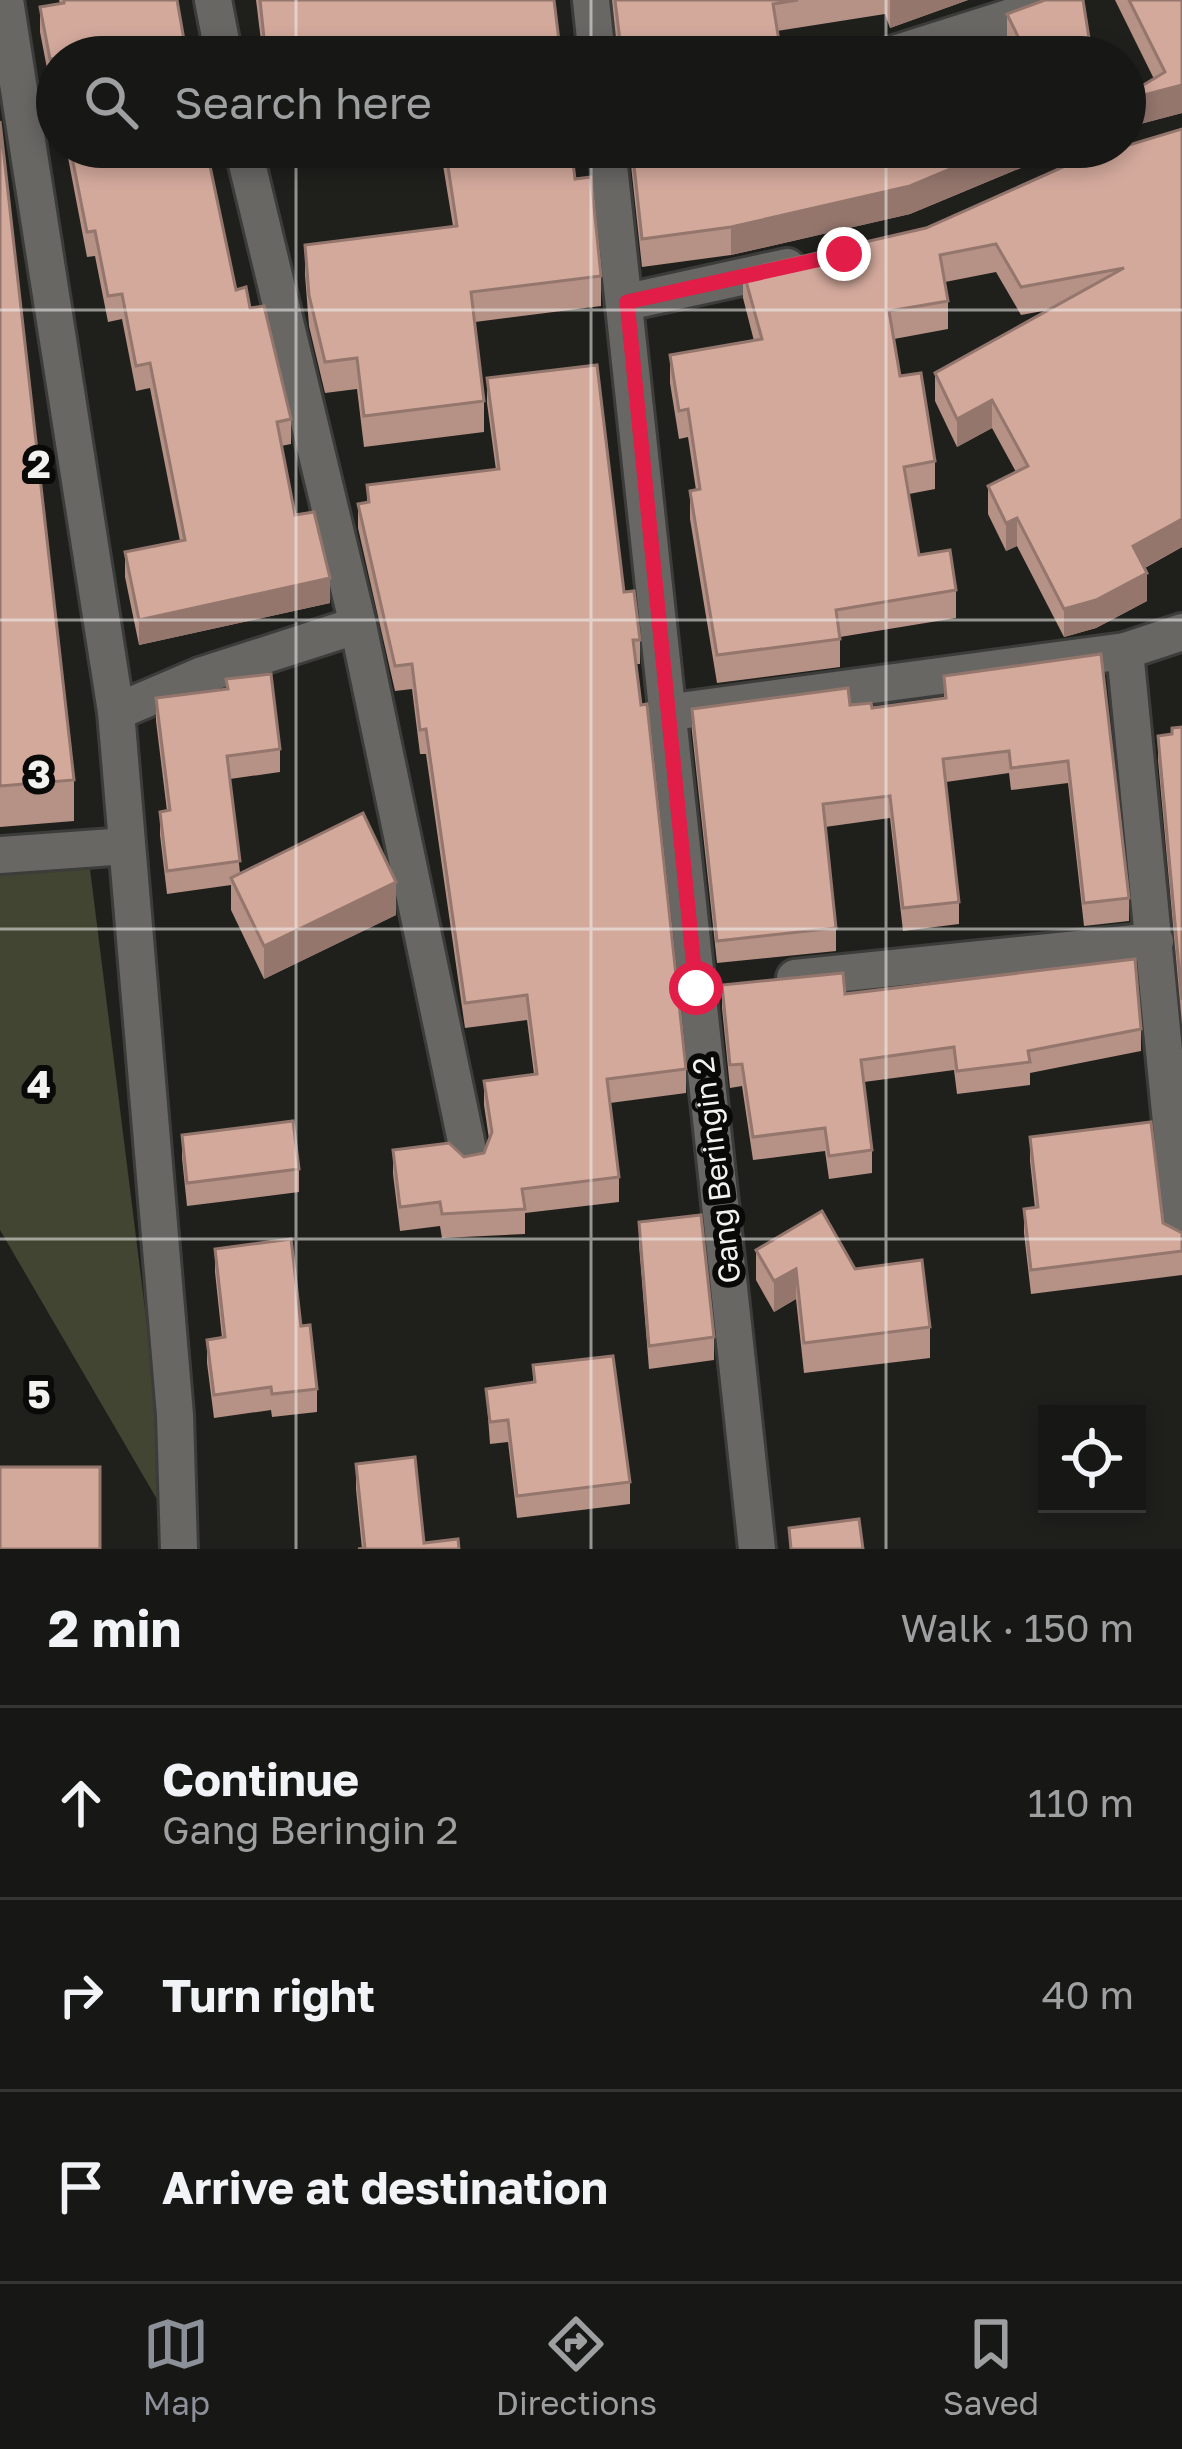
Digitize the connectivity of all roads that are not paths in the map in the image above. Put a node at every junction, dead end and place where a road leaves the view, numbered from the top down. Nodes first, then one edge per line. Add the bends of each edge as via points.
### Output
1 (5, 0) edge
2 (213, 0) edge
3 (591, 0) edge
4 (1052, 4) edge
5 (220, 36) edge
6 (595, 36) edge
7 (951, 36) edge
8 (248, 168) edge
9 (610, 168) edge
10 (822, 259) edge
11 (627, 302) junction
12 (358, 625) junction
13 (1182, 632) edge
14 (1126, 651) junction
15 (116, 712) junction
16 (664, 713) junction
17 (127, 847) junction
18 (0, 855) edge
19 (1155, 941) junction
20 (696, 988) junction
21 (470, 1160) edge
22 (1182, 1235) edge
23 (179, 1549) edge
24 (757, 1549) edge

1 - 15 street
2 - 5 street
3 - 6 street
4 - 7 street
8 - 12 street
9 - 11 street, Gang Beringin 2
10 - 11 street
11 - 16 street, Gang Beringin 2
12 - 15 street
12 - 21 street
13 - 14 street
14 - 16 street
14 - 19 street
15 - 17 street
16 - 20 street, Gang Beringin 2
17 - 18 street
17 - 23 street
19 - 20 street
19 - 22 street
20 - 24 street, Gang Beringin 2

